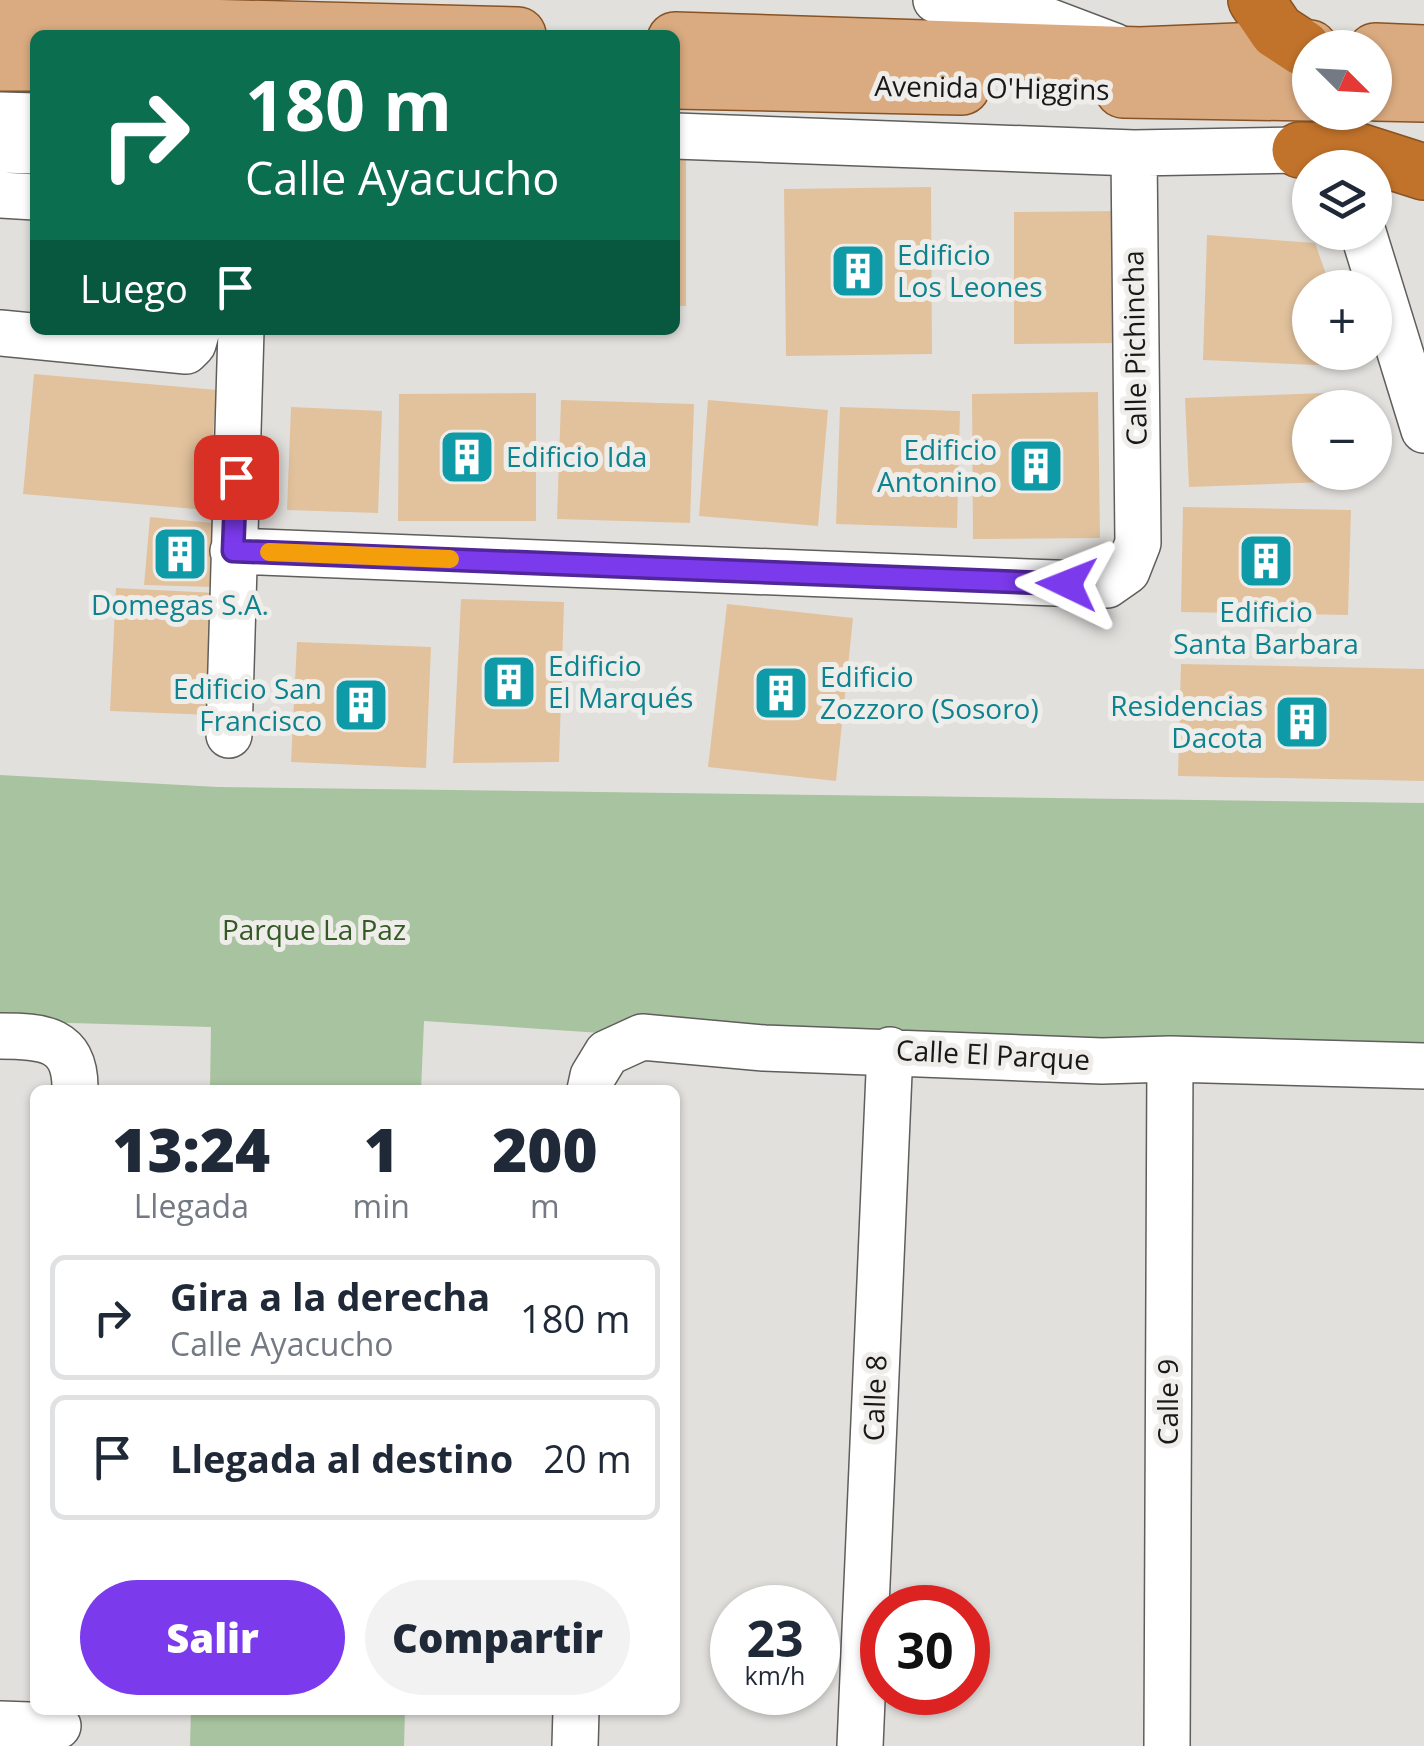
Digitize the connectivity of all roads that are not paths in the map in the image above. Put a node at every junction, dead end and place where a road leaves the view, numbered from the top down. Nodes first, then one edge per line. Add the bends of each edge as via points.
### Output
1 (936, 0) edge
2 (1256, 0) edge
3 (243, 20) edge
4 (0, 22) edge
5 (426, 30) edge
6 (680, 40) edge
7 (1292, 46) edge
8 (1392, 51) edge
9 (1424, 53) edge
10 (1140, 55) junction
11 (1292, 62) edge
12 (0, 63) edge
13 (30, 63) edge
14 (1292, 63) edge
15 (680, 81) edge
16 (1392, 93) edge
17 (1424, 94) edge
18 (0, 115) edge
19 (30, 116) edge
20 (680, 136) edge
21 (0, 150) edge
22 (30, 151) edge
23 (1134, 152) junction
24 (1292, 158) edge
25 (1392, 162) edge
26 (1424, 172) edge
27 (0, 195) edge
28 (30, 197) edge
29 (1369, 250) edge
30 (0, 321) edge
31 (30, 325) edge
32 (0, 332) edge
33 (195, 335) edge
34 (241, 335) edge
35 (1424, 430) edge
36 (233, 551) junction
37 (229, 735) dead end
38 (19, 1036) edge
39 (890, 1050) junction
40 (1170, 1059) junction
41 (1424, 1066) edge
42 (74, 1085) edge
43 (592, 1085) edge
44 (576, 1715) edge
45 (0, 1724) edge
46 (58, 1727) edge
47 (575, 1746) edge
48 (860, 1746) edge
49 (1166, 1746) edge

1 - 10 street, Avenida O'Higgins via 1048,21
2 - 7 highway
3 - 4 main road
3 - 5 main road
6 - 10 main road, Avenida O'Higgins
8 - 9 main road
10 - 11 main road, Avenida O'Higgins
12 - 13 main road
14 - 15 main road, Avenida O'Higgins
16 - 17 main road
18 - 19 street
20 - 23 street, Avenida O'Higgins
21 - 22 street
23 - 24 street, Avenida O'Higgins
23 - 36 street, Calle Pichincha via 1138,543 1128,570 1106,585
25 - 26 highway
27 - 28 street
29 - 35 street
30 - 31 street
32 - 33 street via 186,351
34 - 36 street
36 - 37 street
38 - 42 street via 60,1046 75,1066
39 - 40 street, Calle El Parque
39 - 43 street, Calle El Parque via 642,1037 607,1052
39 - 48 street, Calle 8
40 - 41 street, Calle El Parque
40 - 49 street, Calle 9
44 - 47 street
45 - 46 street

